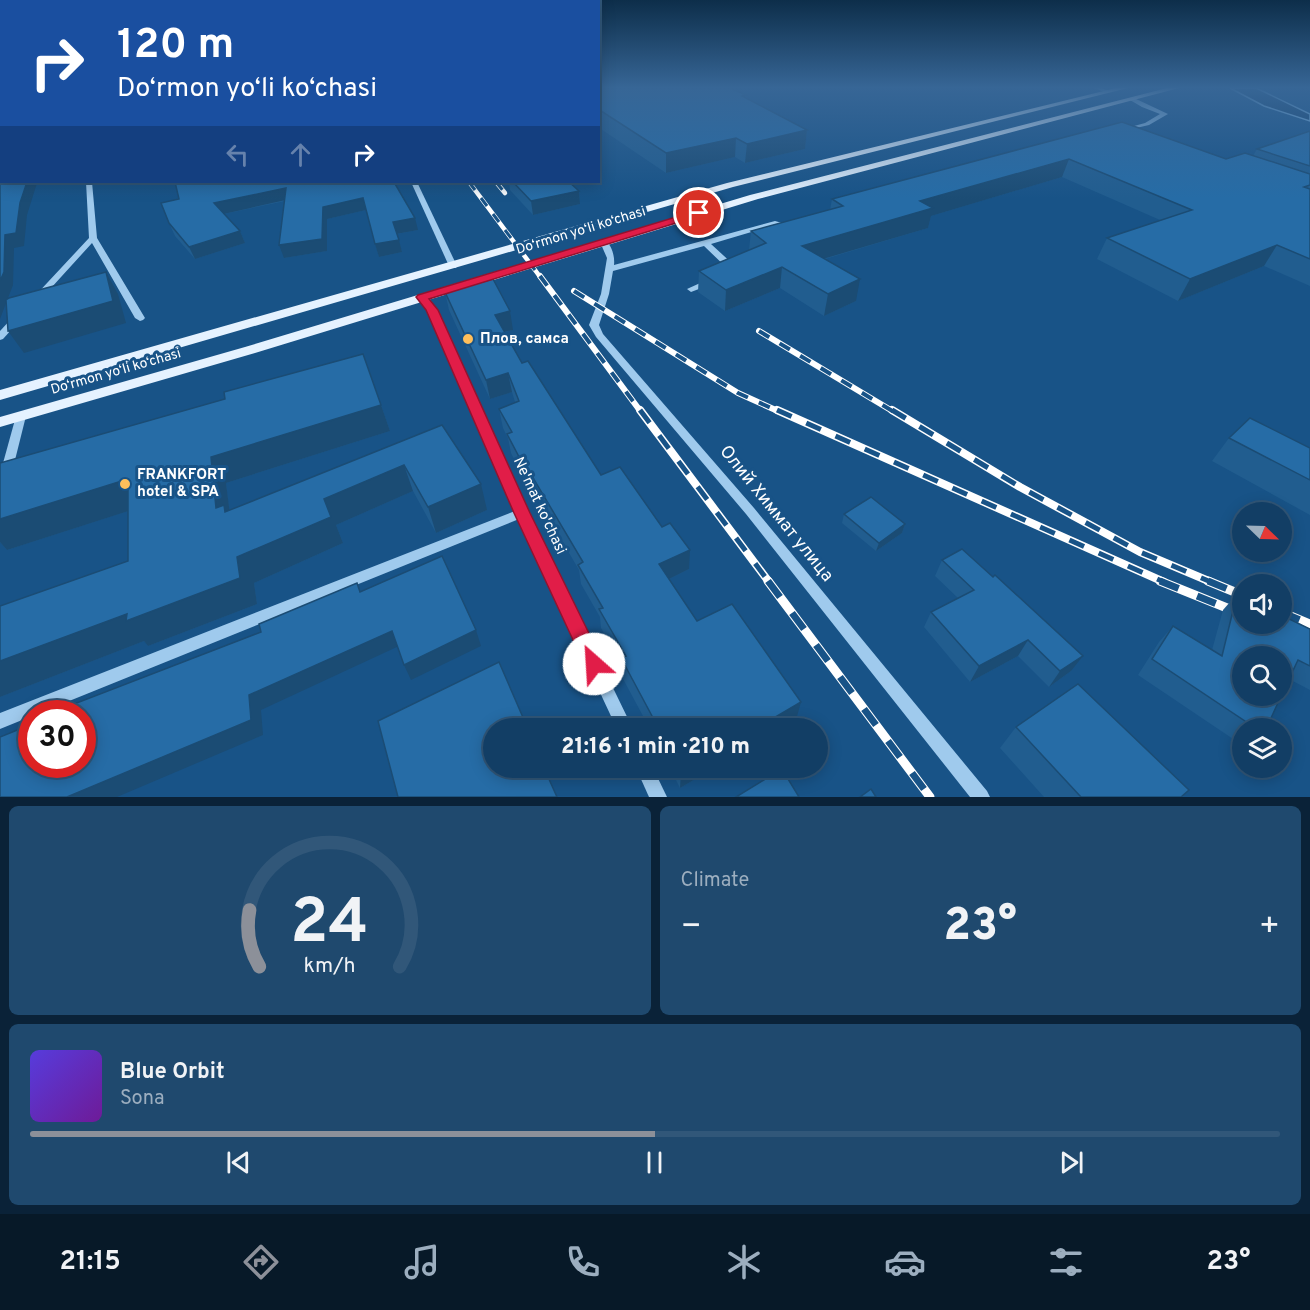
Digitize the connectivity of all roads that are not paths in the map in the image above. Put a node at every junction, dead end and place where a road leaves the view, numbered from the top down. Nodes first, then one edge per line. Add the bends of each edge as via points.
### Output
1 (970, 125) edge
2 (1031, 125) edge
3 (1142, 125) edge
4 (1128, 129) junction
5 (1117, 132) edge
6 (1139, 133) edge
7 (89, 183) edge
8 (414, 183) edge
9 (778, 224) edge
10 (93, 238) junction
11 (604, 242) junction
12 (706, 243) junction
13 (453, 266) junction
14 (610, 269) junction
15 (691, 289) dead end
16 (422, 297) junction
17 (31, 304) edge
18 (23, 312) edge
19 (140, 318) dead end
20 (0, 337) edge
21 (0, 395) edge
22 (21, 416) junction
23 (0, 422) edge
24 (0, 496) edge
25 (522, 513) junction
26 (620, 718) edge
27 (0, 721) edge
28 (649, 778) edge
29 (658, 797) edge
30 (981, 797) edge

1 - 13 main road, Do‘rmon yo‘li ko‘chasi via 730,185
2 - 11 main road, Do‘rmon yo‘li ko‘chasi via 754,197
3 - 4 street
4 - 5 street
4 - 6 street
7 - 10 street
8 - 13 street
9 - 12 street
10 - 17 street
10 - 19 street
11 - 14 street, Олий Химмат улица via 611,258
11 - 16 main road, Do‘rmon yo‘li ko‘chasi
12 - 14 street
12 - 15 street via 734,268 731,273
13 - 21 main road, Do‘rmon yo‘li ko‘chasi
14 - 30 street, Олий Химмат улица via 594,325 599,335 750,512
16 - 22 main road, Do‘rmon yo‘li ko‘chasi
16 - 25 street, Ne'mat ko'chasi via 432,310
18 - 20 street
22 - 23 main road, Do‘rmon yo‘li ko‘chasi
22 - 24 street
25 - 26 street, Ne'mat ko'chasi
25 - 27 street
28 - 29 street

